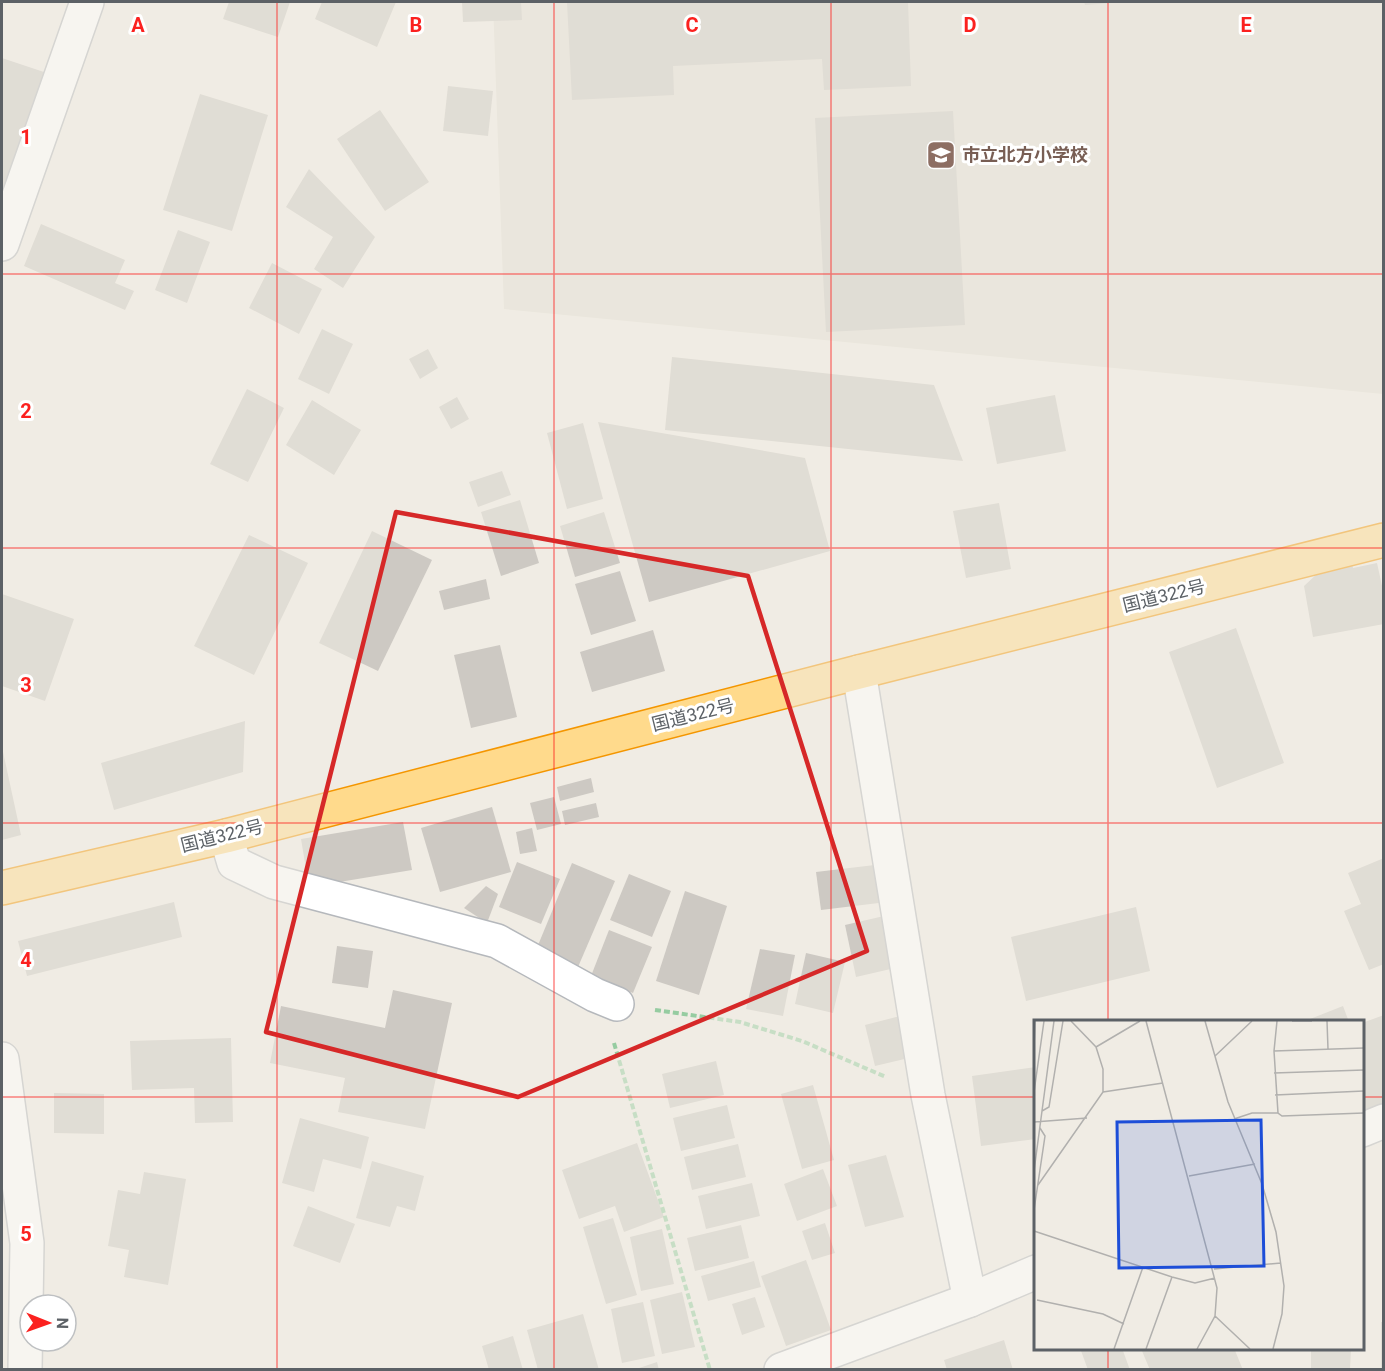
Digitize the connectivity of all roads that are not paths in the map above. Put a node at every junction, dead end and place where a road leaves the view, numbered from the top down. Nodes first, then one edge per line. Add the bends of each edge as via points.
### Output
1 (87, 2) edge
2 (4, 230) edge
3 (1383, 540) edge
4 (859, 672) junction
5 (226, 836) junction
6 (2, 888) edge
7 (616, 1004) road end
8 (2, 1059) edge
9 (1383, 1121) edge
10 (1364, 1129) edge
11 (1034, 1272) edge
12 (970, 1300) junction
13 (25, 1370) edge
14 (781, 1370) edge

1 - 2 street
3 - 4 highway, 国道322号
4 - 5 highway, 国道322号
4 - 12 street via 928,1095
5 - 6 highway, 国道322号
5 - 7 street via 234,863 274,882 497,941
8 - 13 street via 27,1243
9 - 10 street
11 - 12 street
12 - 14 street

